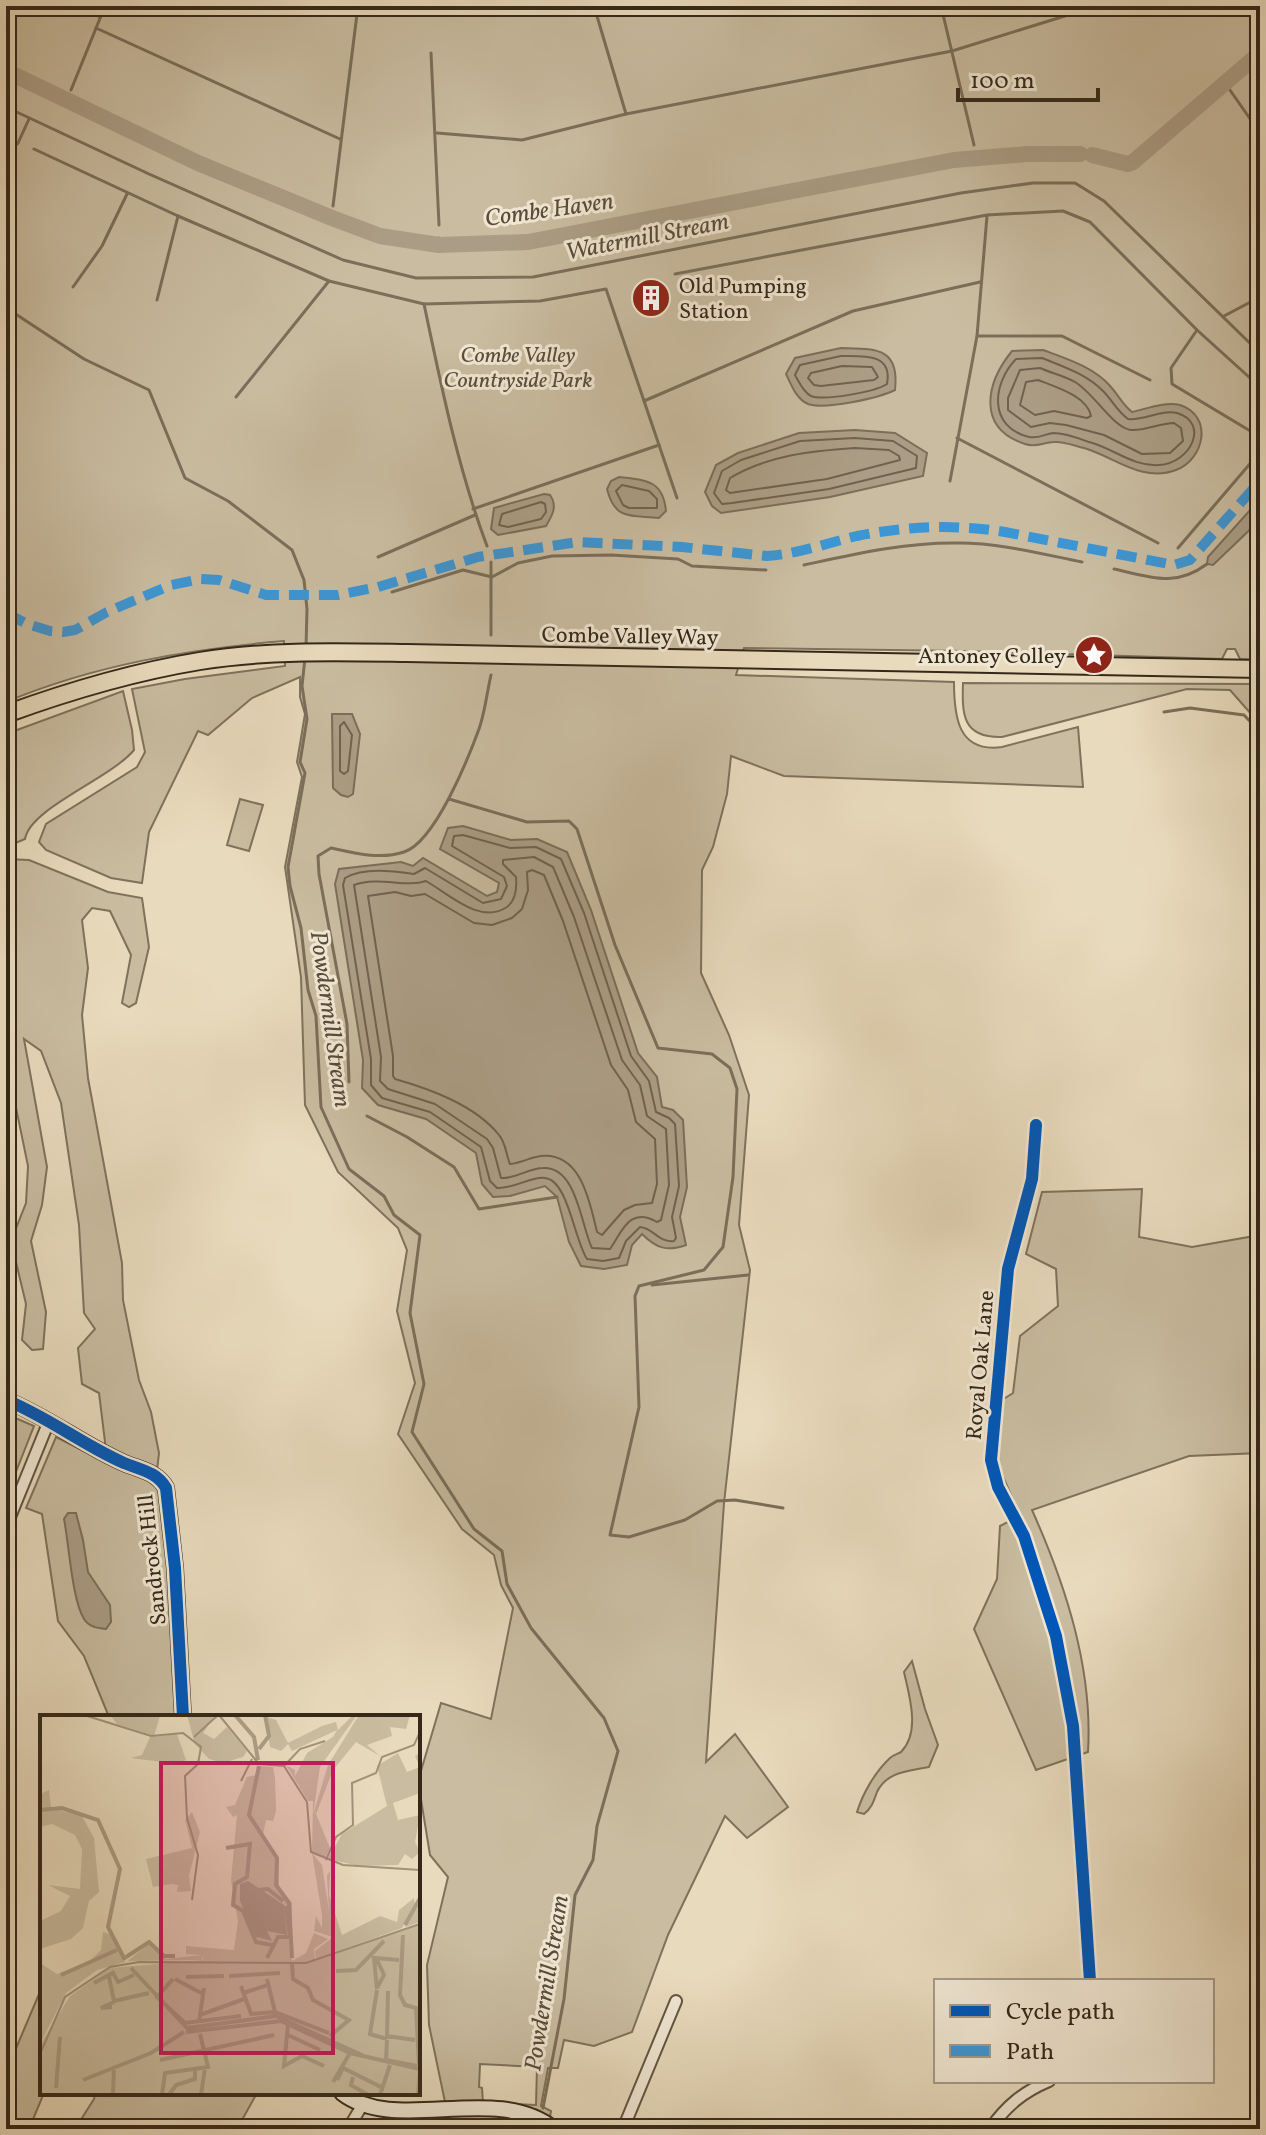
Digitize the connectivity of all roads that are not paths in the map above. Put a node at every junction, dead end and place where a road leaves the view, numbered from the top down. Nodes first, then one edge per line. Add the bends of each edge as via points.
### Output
1 (1260, 669) edge
2 (6, 714) edge
3 (1036, 1125) dead end
4 (6, 1400) edge
5 (49, 1421) junction
6 (6, 1527) edge
7 (183, 1715) edge
8 (1090, 1979) edge
9 (676, 2001) dead end
10 (1044, 2083) edge
11 (344, 2095) edge
12 (360, 2109) junction
13 (348, 2129) edge
14 (554, 2129) edge
15 (623, 2129) edge
16 (990, 2129) edge

1 - 2 main road, Combe Valley Way via 330,652 201,661 109,680
3 - 8 street, Royal Oak Lane via 1032,1179 1008,1269 991,1460 998,1487 1024,1536 1056,1636 1073,1726
4 - 5 street, Sandrock Hill
5 - 6 street
5 - 7 street, Sandrock Hill via 160,1477 169,1496
9 - 15 street
10 - 16 street via 1006,2106
11 - 12 street
12 - 13 street
12 - 14 street via 403,2117 521,2115

